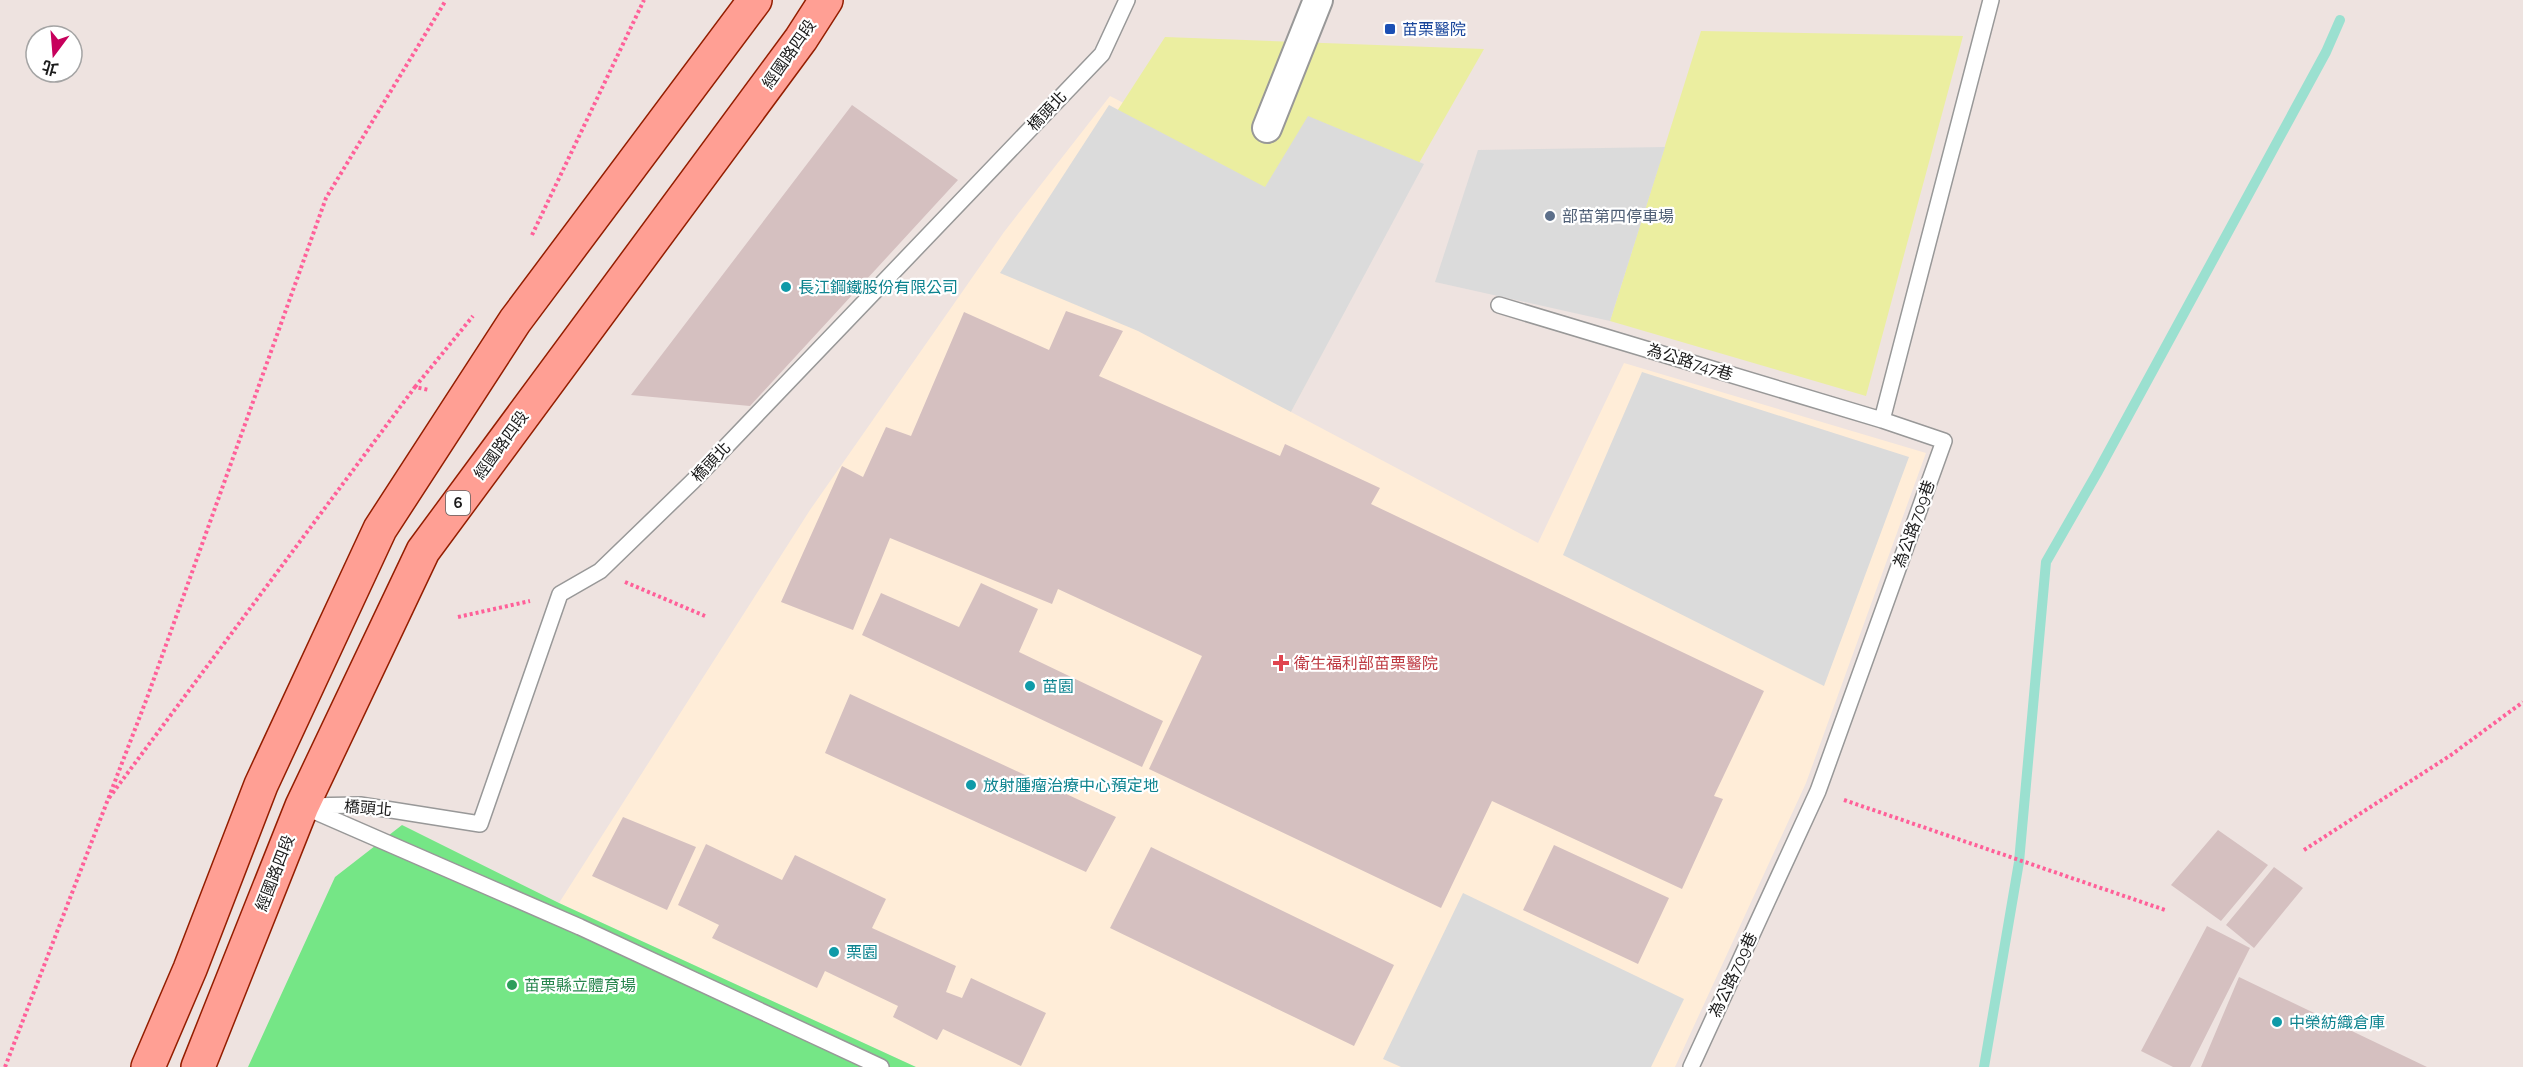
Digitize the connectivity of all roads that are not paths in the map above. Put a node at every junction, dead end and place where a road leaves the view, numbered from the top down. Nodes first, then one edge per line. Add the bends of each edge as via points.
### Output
1 (755, 0) edge
2 (826, 0) edge
3 (1127, 0) edge
4 (1318, 0) edge
5 (1991, 0) edge
6 (1267, 128) dead end
7 (1498, 305) dead end
8 (1882, 420) junction
9 (261, 785) junction
10 (302, 806) junction
11 (148, 1067) edge
12 (198, 1067) edge
13 (881, 1067) edge
14 (1691, 1067) edge

1 - 9 main road via 515,321 380,529
2 - 10 main road, 經國路四段 / 6 via 423,551
3 - 10 lane, 橋頭北 via 1102,54 693,481 600,571 560,594 480,824 360,805
4 - 6 street
5 - 8 lane
7 - 8 lane, 為公路747巷
8 - 14 lane, 為公路709巷 via 1944,441 1818,791
9 - 10 main road
9 - 11 main road
10 - 12 main road, 經國路四段 / 6
10 - 13 lane via 580,927

